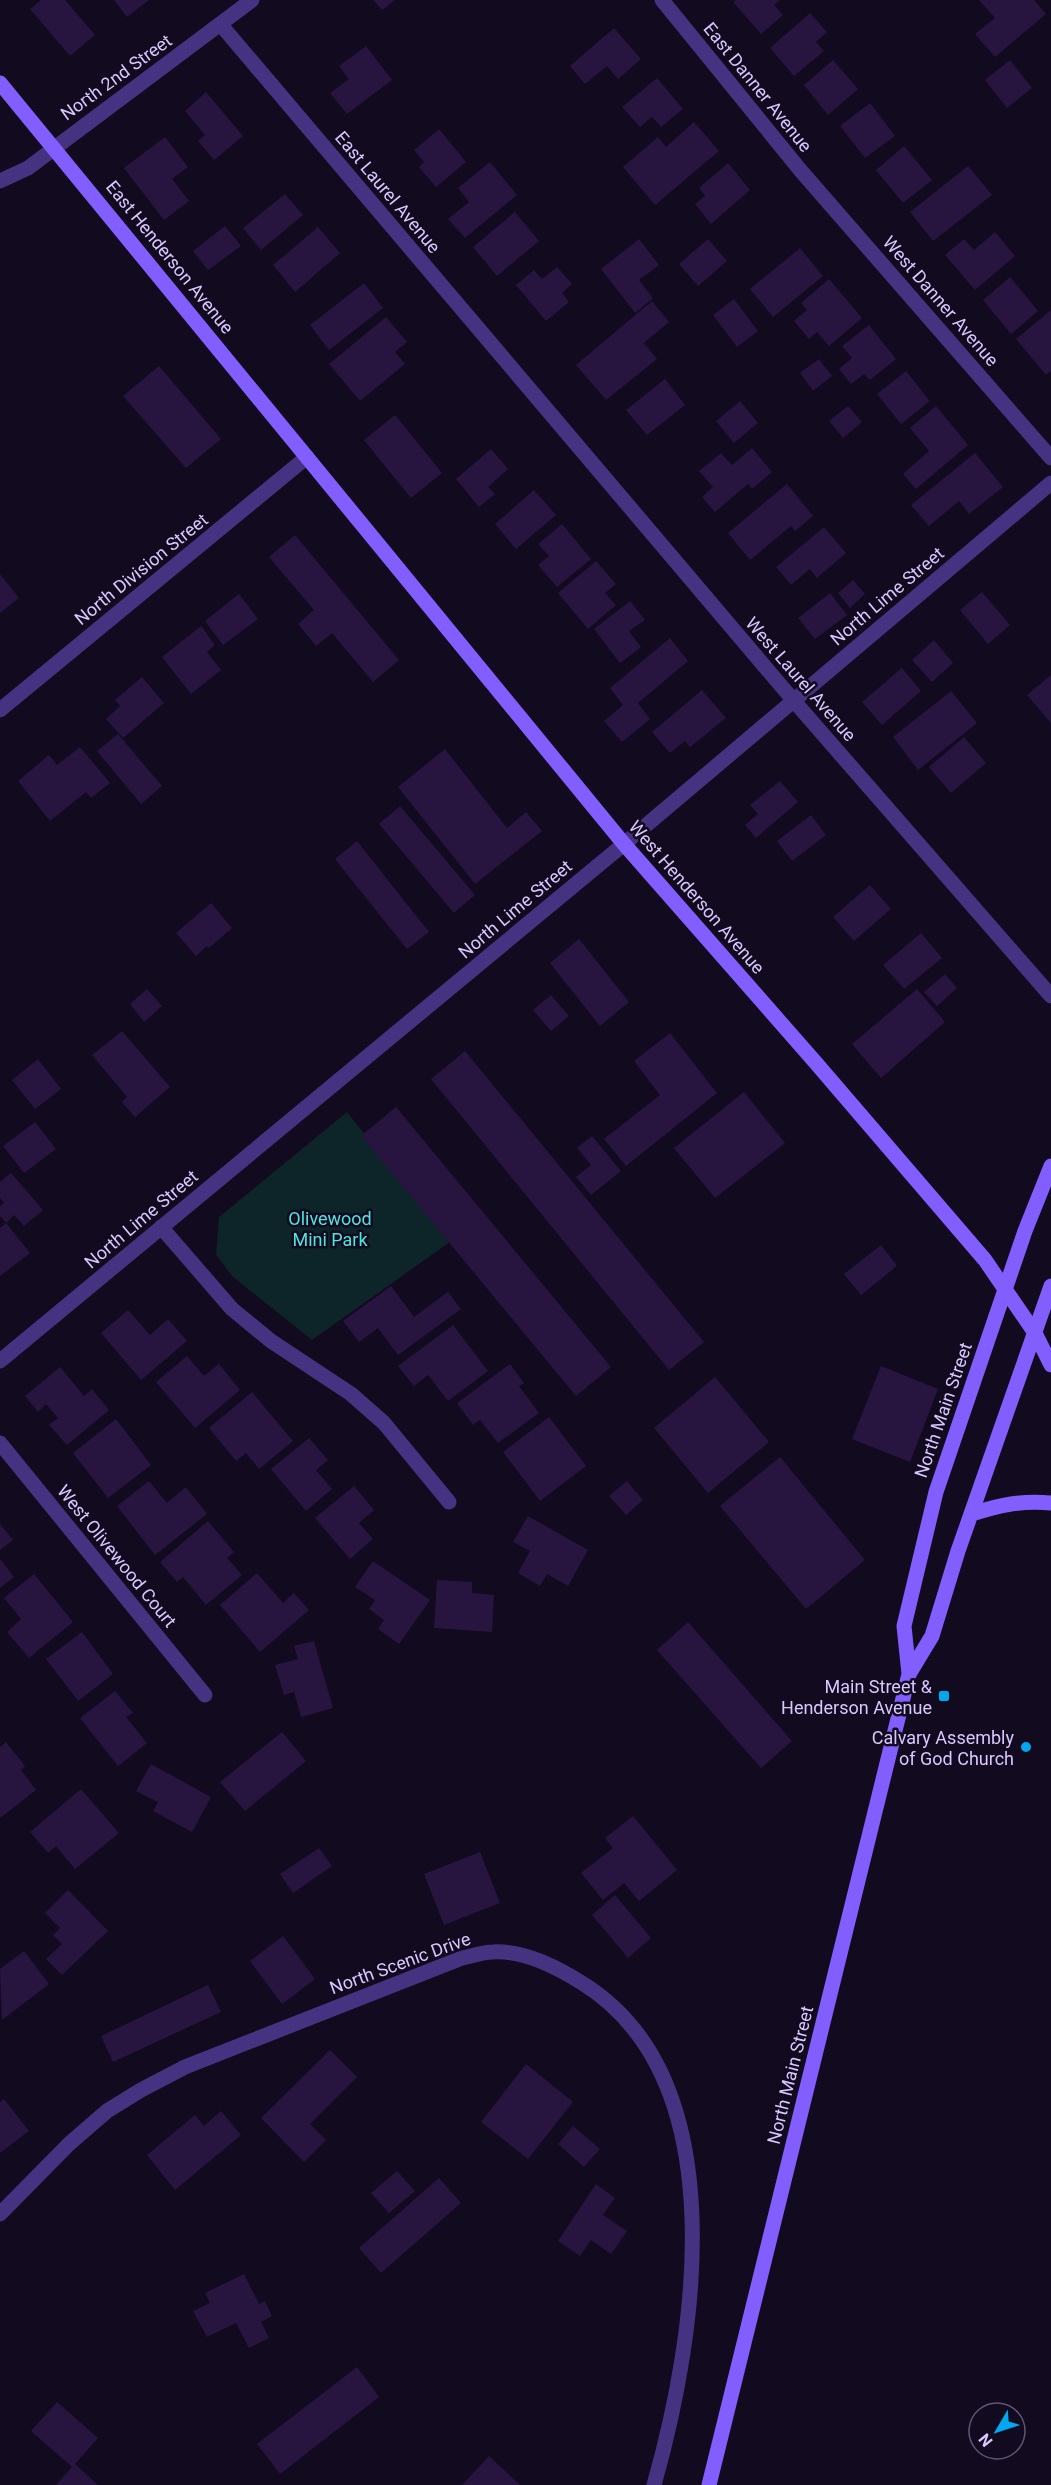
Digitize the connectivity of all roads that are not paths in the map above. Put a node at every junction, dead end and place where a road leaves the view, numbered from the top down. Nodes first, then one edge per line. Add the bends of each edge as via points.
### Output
1 (252, 0) edge
2 (662, 0) edge
3 (221, 25) junction
4 (0, 83) edge
5 (52, 147) junction
6 (801, 171) joint
7 (0, 181) edge
8 (525, 384) joint
9 (308, 458) junction
10 (1051, 458) edge
11 (1051, 483) edge
12 (794, 701) junction
13 (0, 710) edge
14 (624, 844) junction
15 (1051, 996) edge
16 (1051, 1166) edge
17 (161, 1227) junction
18 (1051, 1286) edge
19 (1005, 1288) junction
20 (1035, 1333) junction
21 (0, 1361) edge
22 (1051, 1365) edge
23 (0, 1443) edge
24 (449, 1502) dead end
25 (1051, 1503) edge
26 (972, 1514) junction
27 (909, 1674) junction
28 (205, 1695) dead end
29 (0, 2214) edge
30 (654, 2485) edge
31 (709, 2485) edge

1 - 3 street, North 2nd Street
2 - 6 street, East Danner Avenue
3 - 5 street, North 2nd Street
3 - 8 street, East Laurel Avenue
4 - 5 main road, East Henderson Avenue
5 - 7 street, North 2nd Street via 28,168
5 - 9 main road, East Henderson Avenue
6 - 10 street, West Danner Avenue
8 - 12 street, West Laurel Avenue
9 - 13 street, North Division Street
9 - 14 main road, West Henderson Avenue
11 - 12 street, North Lime Street
12 - 14 street, North Lime Street
12 - 15 street, West Laurel Avenue
14 - 17 street, North Lime Street
14 - 19 main road, West Henderson Avenue via 816,1063
16 - 19 main road, North Main Street
17 - 21 street, North Lime Street
17 - 24 street via 232,1310 368,1408
18 - 20 main road, North Main Street
19 - 20 main road, West Henderson Avenue
19 - 27 main road, North Main Street via 949,1449 920,1552 904,1626
20 - 22 main road, West Henderson Avenue
20 - 26 main road, North Main Street
23 - 28 street, West Olivewood Court
25 - 26 main road via 1032,1500 1003,1504
26 - 27 main road, North Main Street via 932,1636
27 - 31 main road, North Main Street
29 - 30 street, North Scenic Drive via 107,2111 185,2067 462,1958 493,1952 543,1962 597,1992 633,2029 656,2059 678,2120 691,2184 692,2244 674,2408

